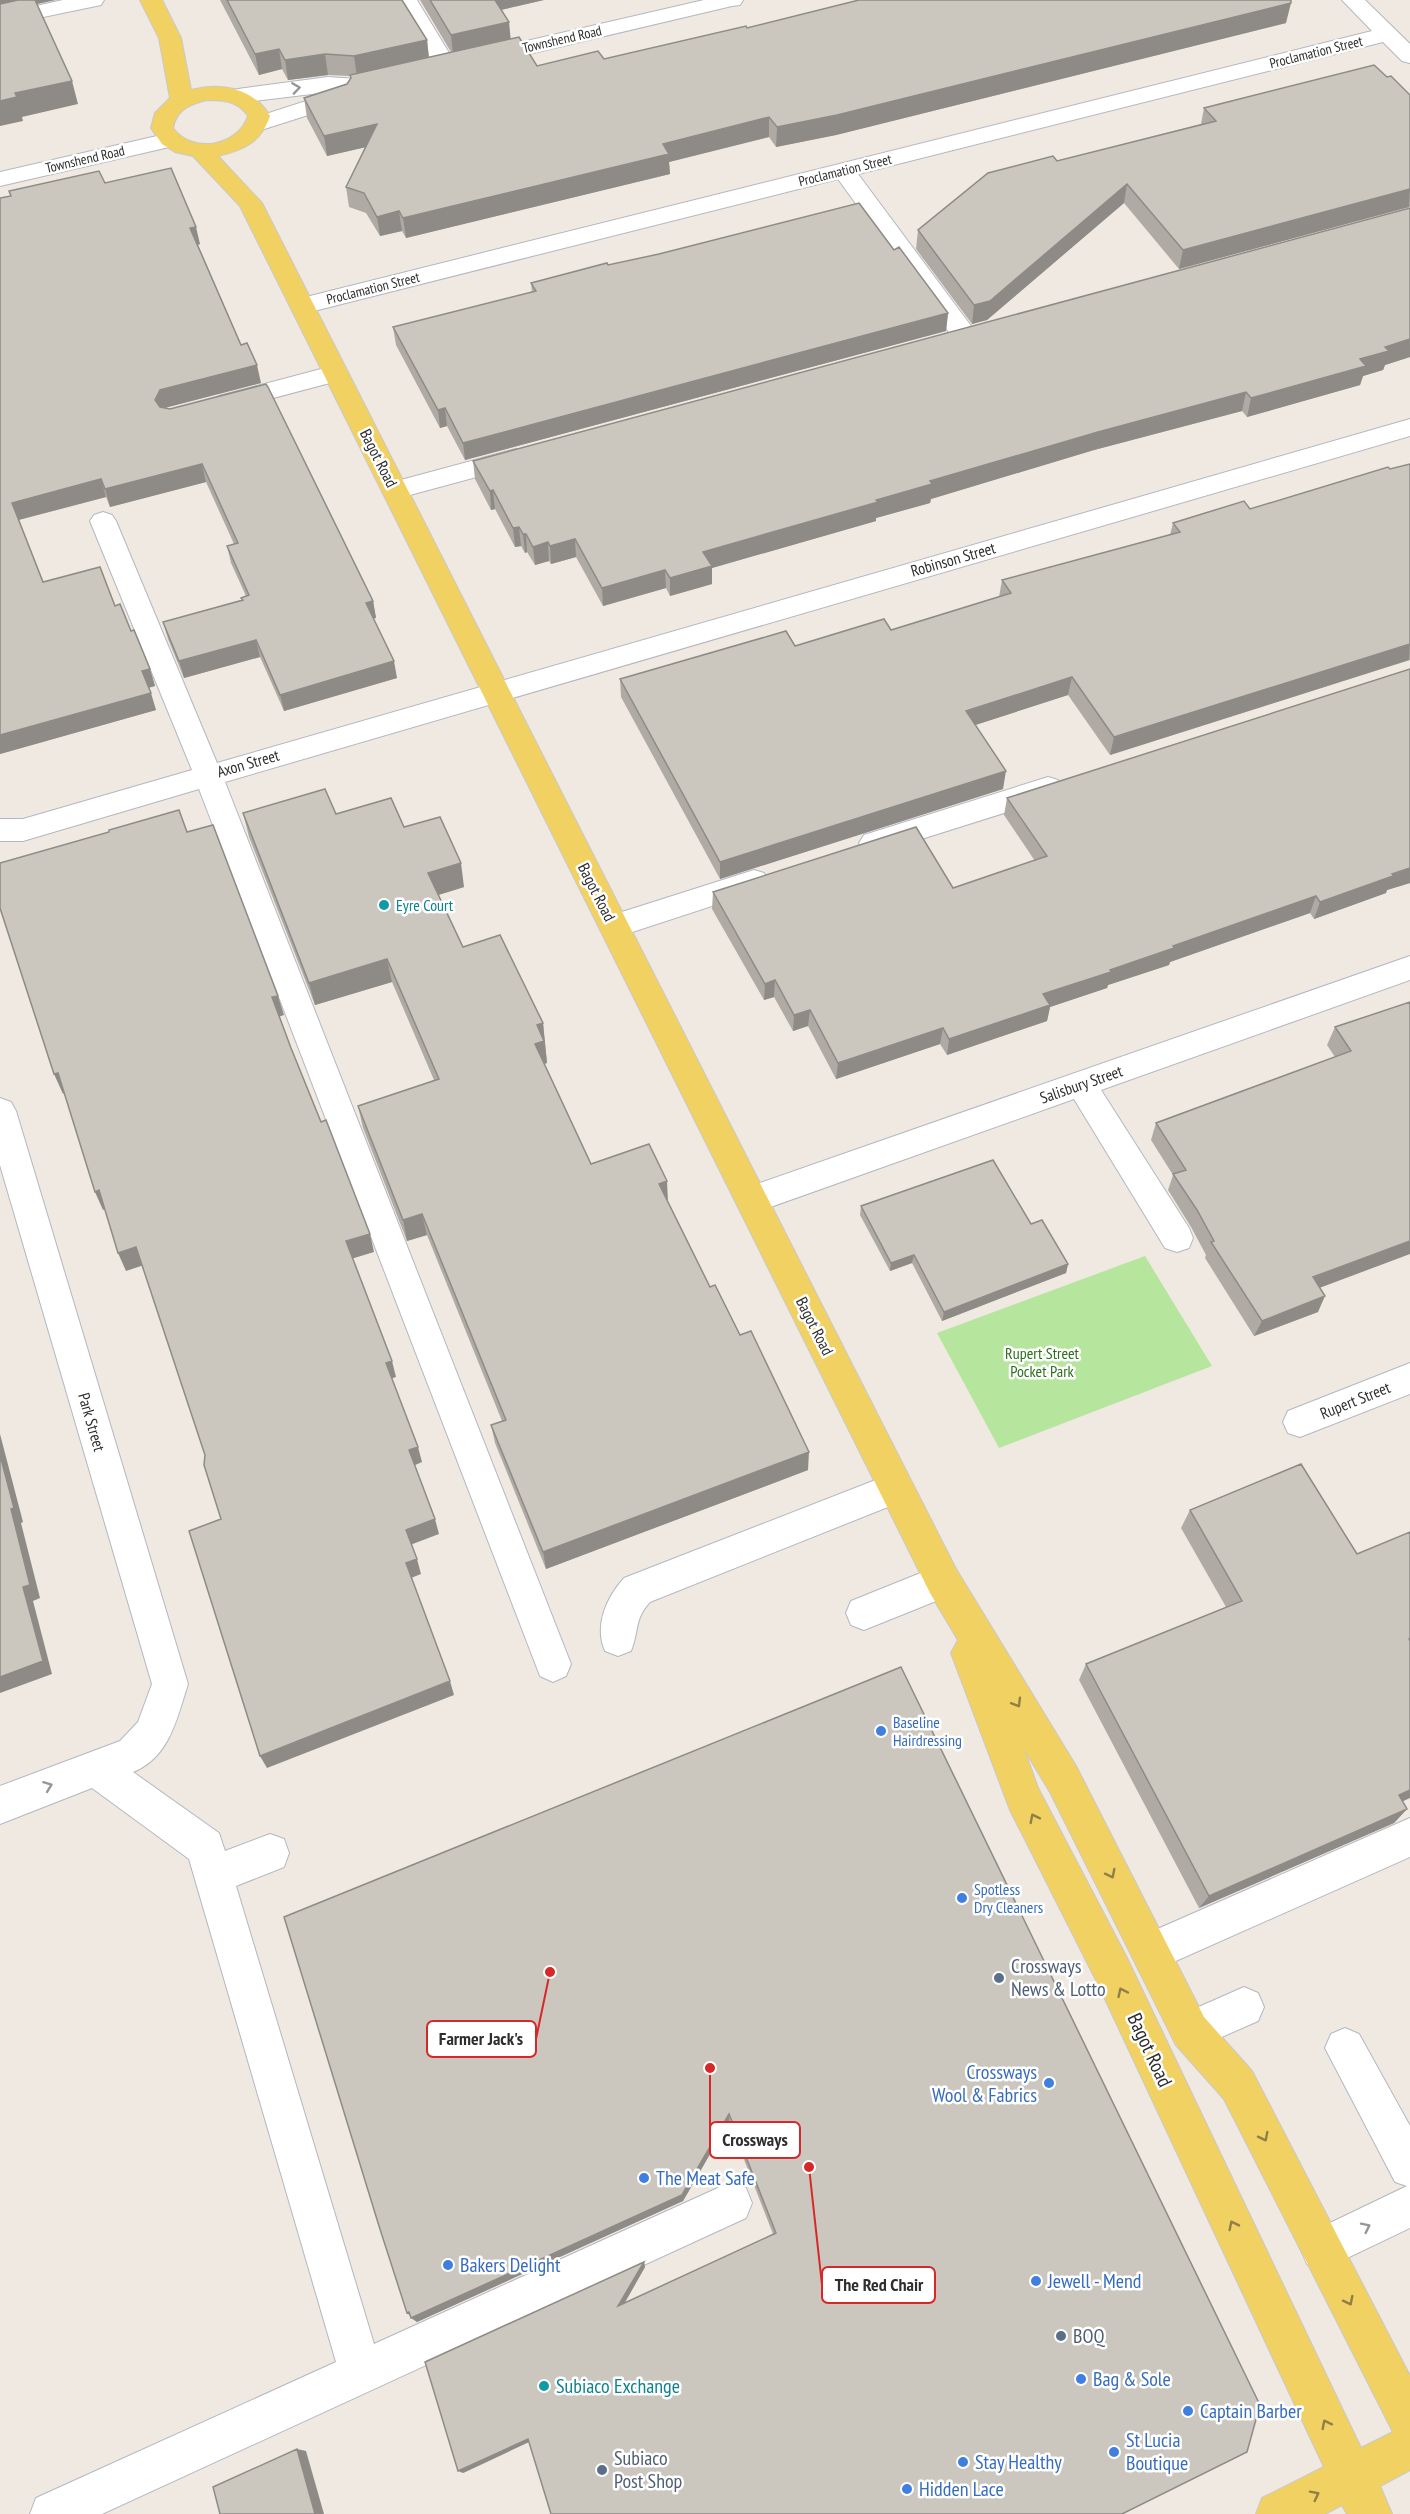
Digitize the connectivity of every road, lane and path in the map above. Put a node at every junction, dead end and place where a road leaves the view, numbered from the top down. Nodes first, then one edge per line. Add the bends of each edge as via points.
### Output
1 (93, 0) edge
2 (151, 0) edge
3 (406, 0) edge
4 (732, 0) edge
5 (1353, 0) edge
6 (0, 20) edge
7 (1388, 34) junction
8 (170, 38) junction
9 (1410, 56) edge
10 (446, 66) junction
11 (357, 86) junction
12 (230, 94) junction
13 (182, 100) junction
14 (258, 124) junction
15 (166, 130) junction
16 (242, 141) junction
17 (201, 150) junction
18 (0, 158) edge
19 (843, 170) junction
20 (0, 178) edge
21 (250, 203) junction
22 (302, 306) junction
23 (966, 336) edge
24 (336, 374) junction
25 (208, 407) edge
26 (1410, 427) edge
27 (534, 453) edge
28 (395, 490) junction
29 (103, 521) dead end
30 (495, 691) junction
31 (208, 775) junction
32 (1079, 778) edge
33 (0, 830) edge
34 (850, 851) edge
35 (782, 873) edge
36 (614, 926) junction
37 (1410, 968) edge
38 (1081, 1084) junction
39 (0, 1111) edge
40 (751, 1200) junction
41 (1177, 1238) dead end
42 (1410, 1378) edge
43 (1300, 1422) dead end
44 (896, 1488) junction
45 (943, 1581) junction
46 (864, 1613) dead end
47 (618, 1639) dead end
48 (553, 1664) dead end
49 (96, 1768) junction
50 (0, 1805) edge
51 (1410, 1837) edge
52 (270, 1853) dead end
53 (213, 1875) junction
54 (1151, 1952) junction
55 (1244, 2007) dead end
56 (1190, 2031) junction
57 (1345, 2048) dead end
58 (1410, 2166) edge
59 (731, 2203) dead end
60 (1410, 2206) edge
61 (1322, 2249) junction
62 (361, 2374) junction
63 (1410, 2421) edge
64 (1410, 2447) edge
65 (1362, 2495) edge
66 (52, 2514) edge
67 (1278, 2514) edge

1 - 6 street
2 - 8 main road
3 - 10 street
4 - 10 street, Townshend Road
5 - 7 street
7 - 9 street
7 - 19 street, Proclamation Street
8 - 12 main road
8 - 13 main road
10 - 11 street, Townshend Road
12 -> 11 street, Townshend Road via 328,84
11 - 14 street, Townshend Road via 337,99
12 - 13 main road
12 - 14 main road via 256,108
13 - 15 main road via 172,106
14 - 16 main road
15 - 17 main road via 178,145
15 - 18 street, Townshend Road
15 - 20 street, Townshend Road
16 - 17 main road
16 - 21 main road, Bagot Road
17 - 21 main road, Bagot Road
19 - 22 street, Proclamation Street
19 - 23 street
21 - 22 main road, Bagot Road
22 - 24 main road, Bagot Road
24 - 25 street
24 - 28 main road, Bagot Road
26 - 30 street, Robinson Street
27 - 28 street
28 - 30 main road, Bagot Road
29 - 31 street
30 - 31 street, Axon Street
30 - 36 main road, Bagot Road
31 - 33 street, Axon Street via 23,830
31 - 48 street
32 - 34 street
35 - 36 street
36 - 40 main road, Bagot Road
37 - 38 street, Salisbury Street
38 - 40 street, Salisbury Street
38 - 41 street
39 - 49 street, Park Street via 170,1684 153,1733 133,1755
40 - 44 main road, Bagot Road
42 - 43 street, Rupert Street
44 - 45 main road, Bagot Road
44 - 47 street via 637,1590 621,1610
45 - 46 street
45 -> 54 main road, Bagot Road via 1063,1779
65 -> 45 main road, Bagot Road via 1112,1970 1023,1797
50 -> 49 street
49 - 53 street via 204,1847
51 - 54 street
52 - 53 street
53 - 62 street
54 - 56 main road, Bagot Road
55 - 56 street
56 -> 61 main road, Bagot Road via 1238,2085
57 - 58 street
59 - 62 street
61 -> 60 street
61 -> 63 main road, Bagot Road
62 - 66 street
64 - 65 main road
67 -> 65 main road

